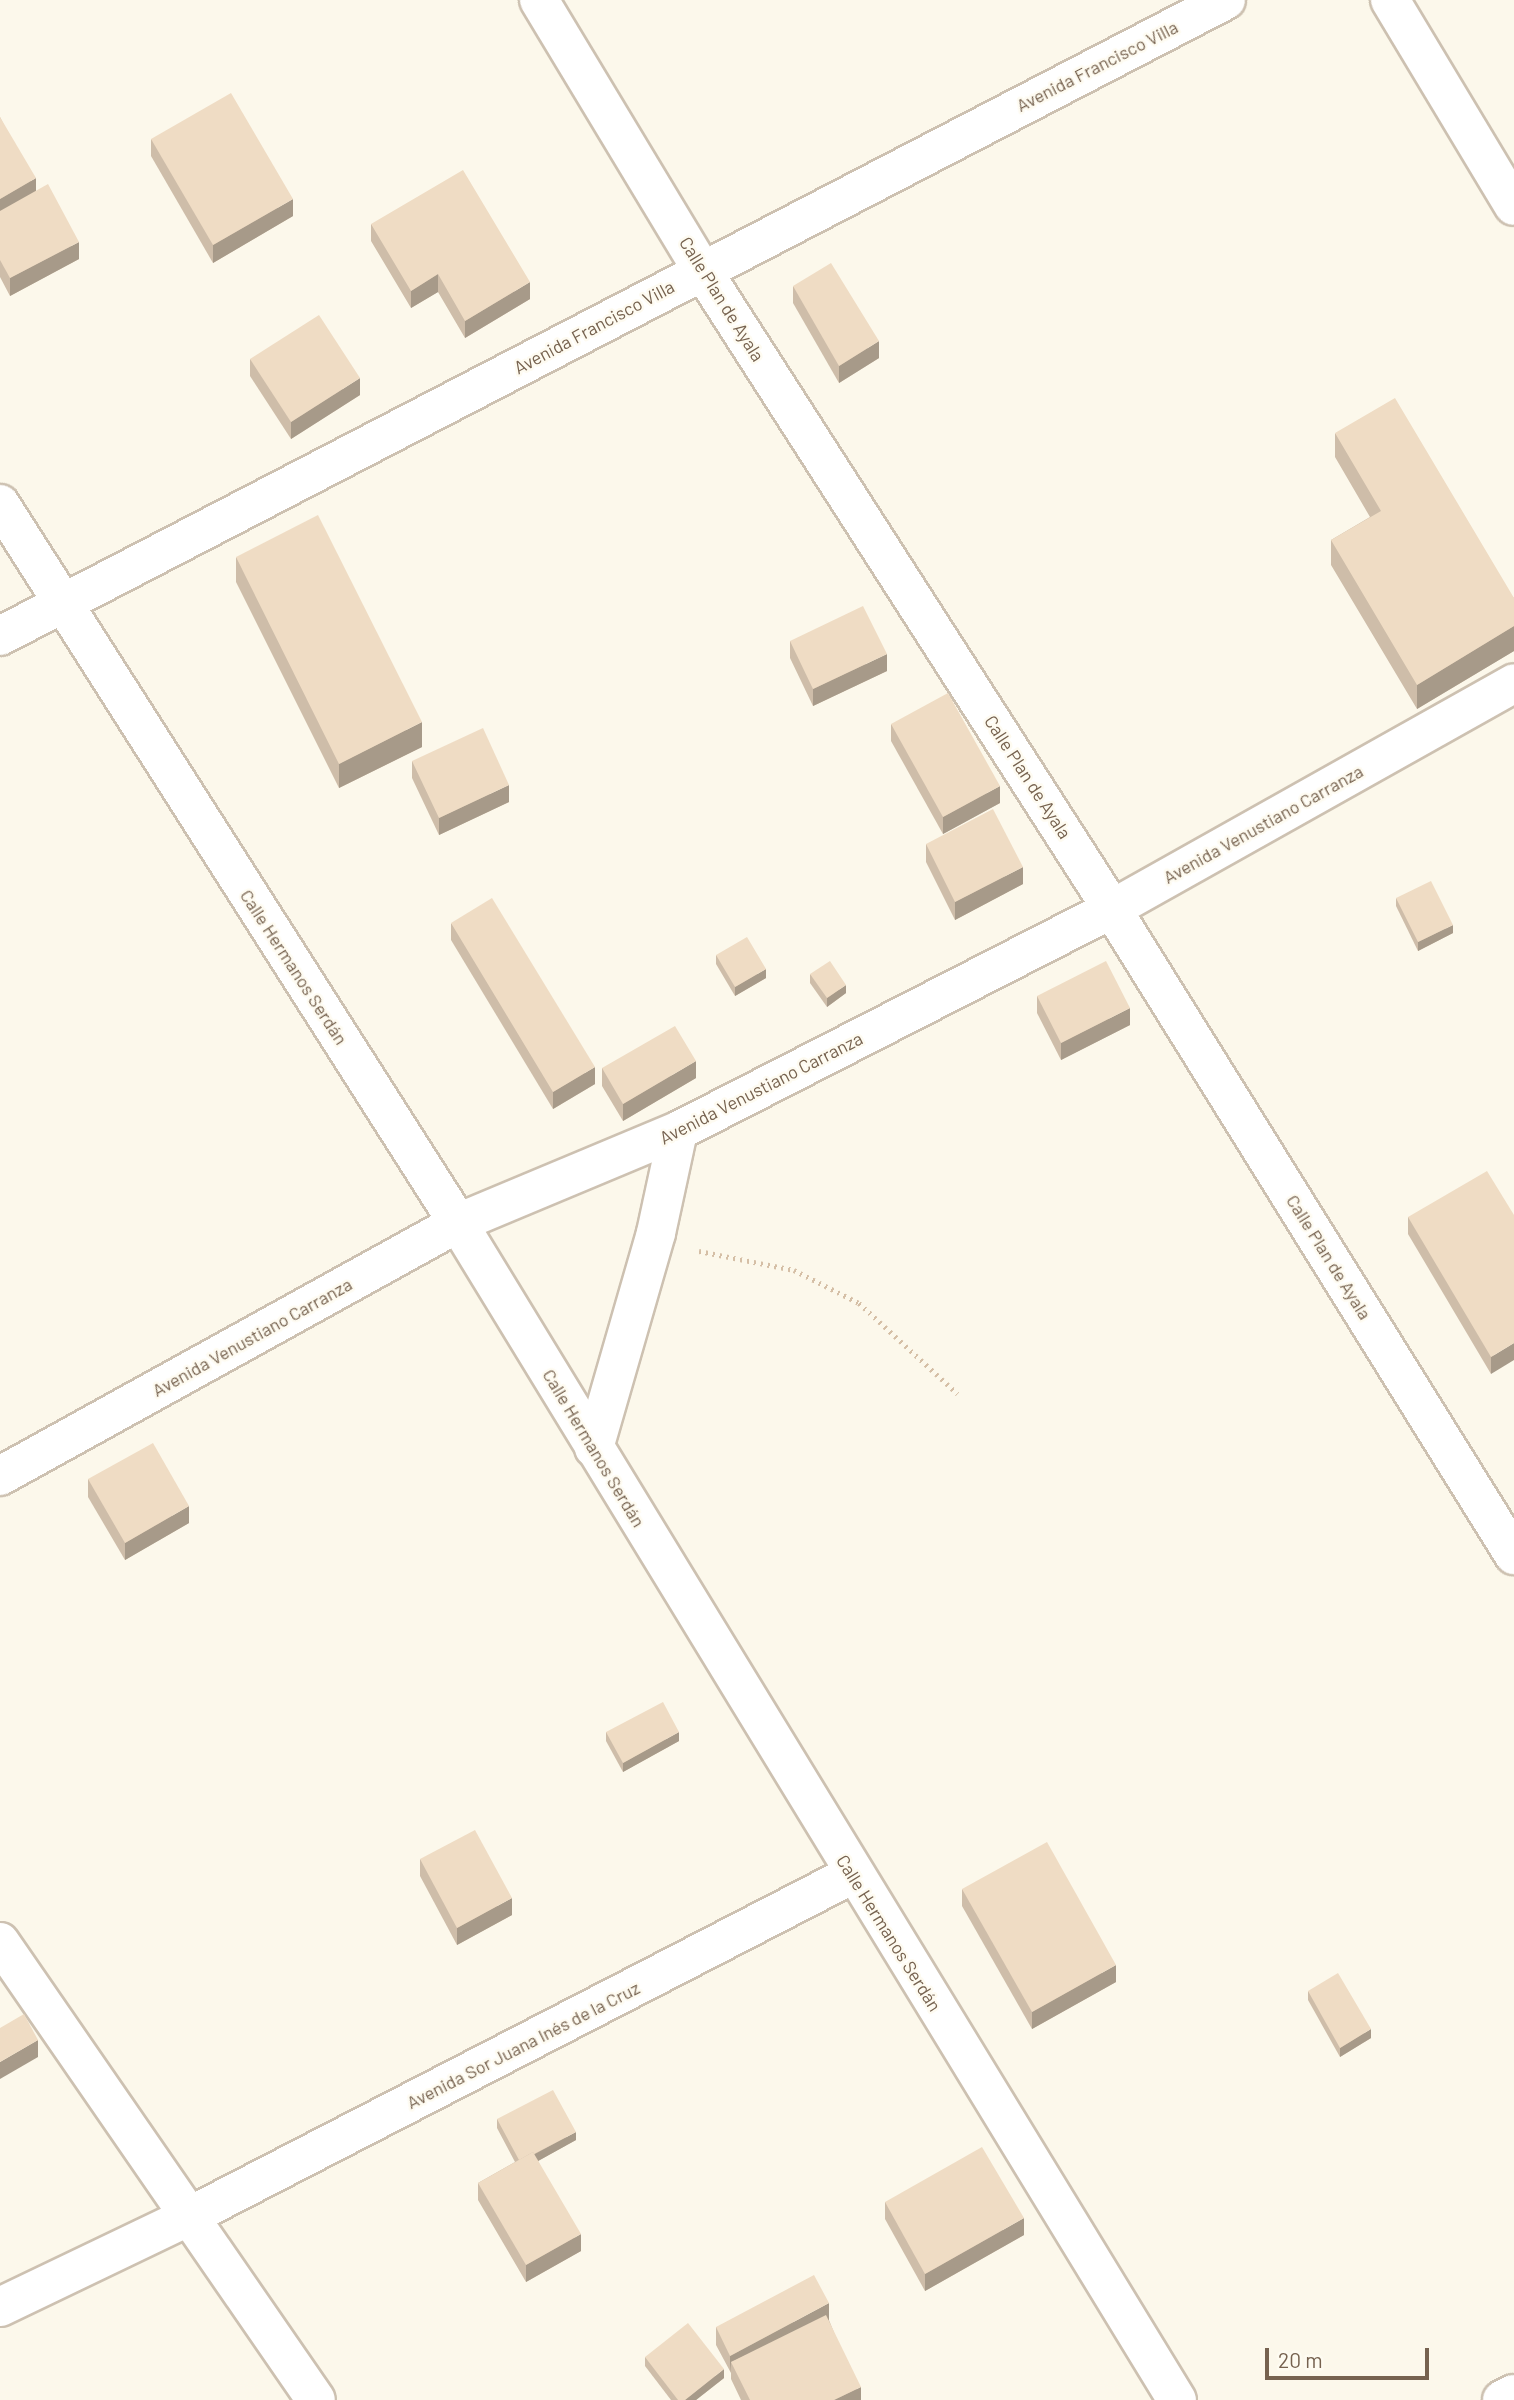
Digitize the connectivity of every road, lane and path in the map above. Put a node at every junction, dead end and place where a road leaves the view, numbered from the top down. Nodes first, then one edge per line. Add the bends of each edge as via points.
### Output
1 (539, 0) edge
2 (1226, 0) edge
3 (1390, 0) edge
4 (1514, 206) edge
5 (702, 270) junction
6 (0, 504) edge
7 (62, 604) junction
8 (0, 636) edge
9 (1514, 683) edge
10 (1112, 909) junction
11 (678, 1131) junction
12 (458, 1223) junction
13 (656, 1233) junction
14 (958, 1394) dead end
15 (594, 1448) junction
16 (0, 1476) edge
17 (1511, 1545) edge
18 (853, 1874) junction
19 (0, 1942) edge
20 (192, 2215) junction
21 (0, 2307) edge
22 (1514, 2394) edge
23 (316, 2400) edge
24 (1177, 2400) edge
25 (1502, 2400) edge

1 - 5 street, Calle Plan de Ayala
2 - 5 street, Avenida Francisco Villa
3 - 4 street
5 - 7 street, Avenida Francisco Villa
5 - 10 street, Calle Plan de Ayala
6 - 7 street, Calle Hermanos Serdán
7 - 8 street, Avenida Francisco Villa
7 - 12 street, Calle Hermanos Serdán
9 - 10 street, Avenida Venustiano Carranza
10 - 11 street, Avenida Venustiano Carranza
10 - 17 street, Calle Plan de Ayala
11 - 12 street, Avenida Venustiano Carranza
11 - 13 street
12 - 15 street, Calle Hermanos Serdán
12 - 16 street, Avenida Venustiano Carranza
13 - 14 path via 708,1255 794,1270 859,1303
13 - 15 street
15 - 18 street, Calle Hermanos Serdán
18 - 20 street, Avenida Sor Juana Inés de la Cruz
18 - 24 street, Calle Hermanos Serdán
19 - 20 street
20 - 21 street, Avenida Sor Juana Inés de la Cruz
20 - 23 street
22 - 25 street

